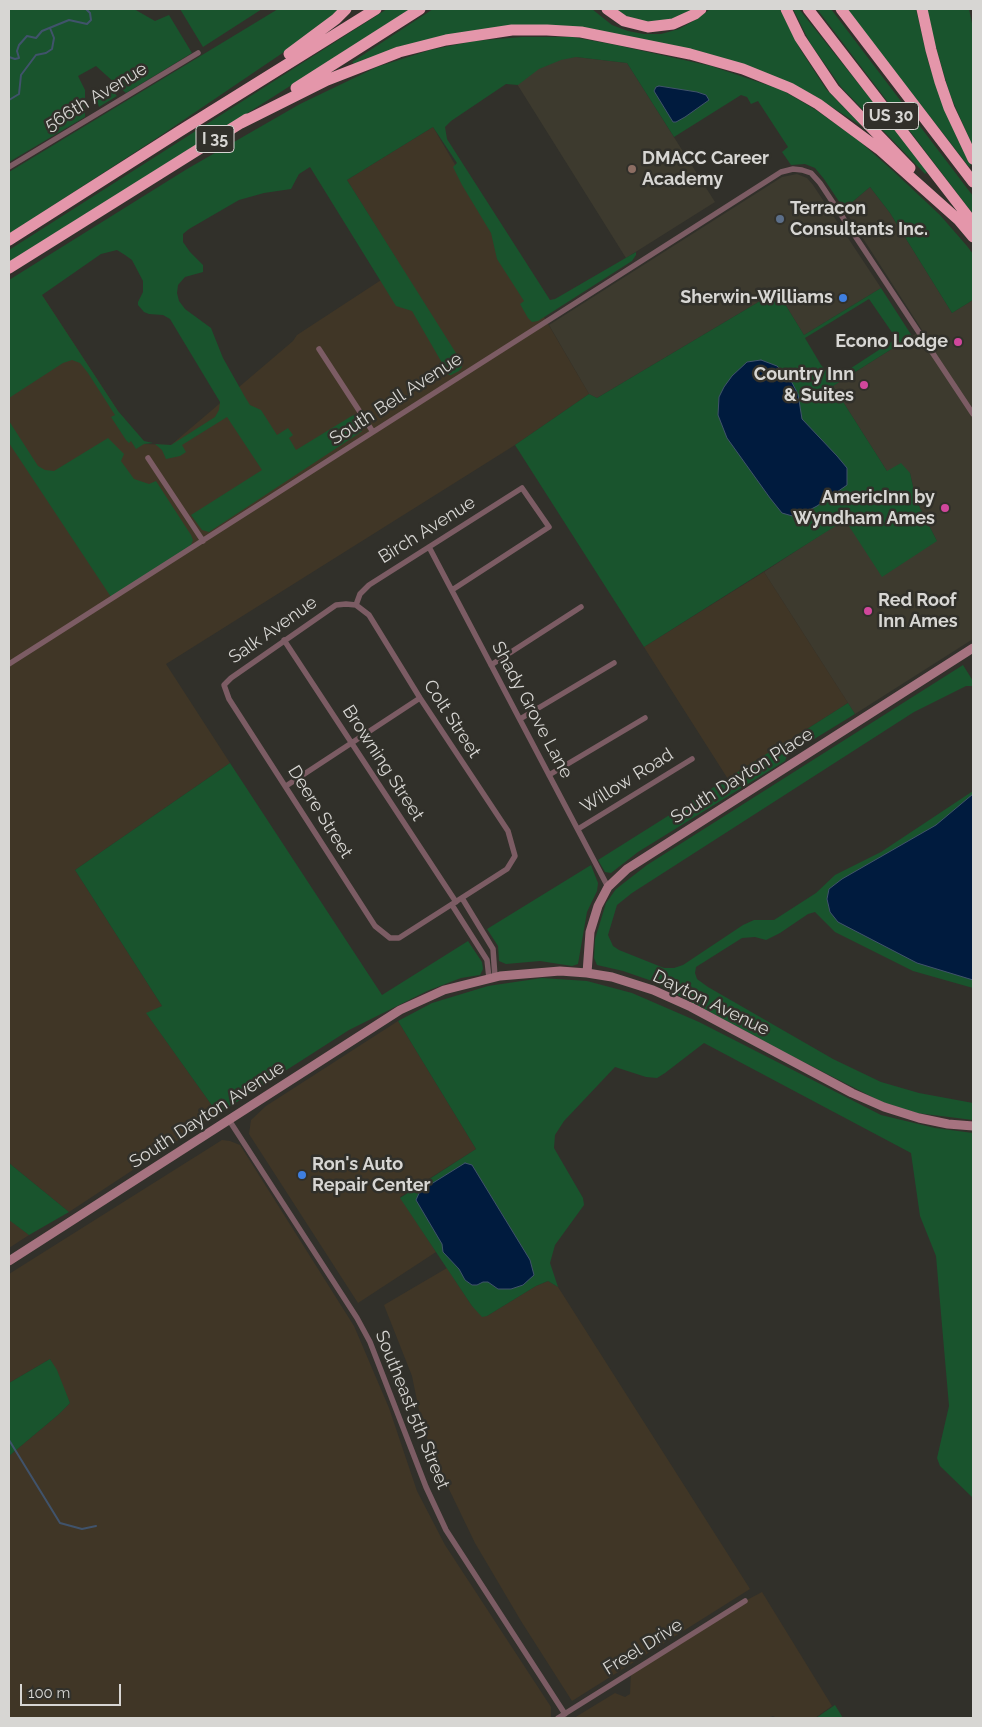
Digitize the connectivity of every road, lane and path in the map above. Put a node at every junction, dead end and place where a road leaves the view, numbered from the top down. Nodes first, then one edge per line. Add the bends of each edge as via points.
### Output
1 (346, 9) edge
2 (376, 9) edge
3 (420, 9) edge
4 (607, 9) edge
5 (701, 9) edge
6 (786, 9) edge
7 (808, 9) edge
8 (841, 9) edge
9 (922, 9) edge
10 (198, 53) dead end
11 (241, 123) junction
12 (180, 131) junction
13 (973, 159) edge
14 (9, 167) edge
15 (973, 182) edge
16 (967, 223) edge
17 (973, 237) edge
18 (9, 240) edge
19 (9, 268) edge
20 (319, 349) dead end
21 (973, 414) edge
22 (373, 432) junction
23 (148, 458) dead end
24 (203, 541) junction
25 (429, 547) junction
26 (452, 590) junction
27 (356, 605) junction
28 (581, 608) dead end
29 (284, 640) junction
30 (973, 648) edge
31 (9, 664) edge
32 (491, 664) junction
33 (614, 664) dead end
34 (420, 698) junction
35 (229, 699) joint
36 (644, 718) dead end
37 (520, 719) junction
38 (352, 743) junction
39 (692, 759) dead end
40 (549, 775) junction
41 (286, 786) junction
42 (578, 829) junction
43 (608, 887) junction
44 (457, 902) junction
45 (587, 973) junction
46 (492, 978) junction
47 (424, 998) joint
48 (229, 1120) junction
49 (973, 1126) edge
50 (9, 1261) edge
51 (744, 1601) dead end
52 (565, 1714) junction
53 (558, 1718) edge

1 - 12 highway via 306,42
2 - 12 highway, I 35
3 - 11 highway, I 35
4 - 5 highway via 624,20 648,27 673,24
6 - 16 highway via 800,38 834,89
7 - 16 highway, US 30
8 - 15 highway, US 30
9 - 13 highway via 940,82
10 - 14 street, 566th Avenue
11 - 16 highway via 327,80 399,52 446,40 512,30 581,32 690,54 743,69 790,88 818,104 872,144
11 - 19 highway, I 35
12 - 18 highway, I 35
16 - 17 highway
20 - 22 street
21 - 22 street, South Bell Avenue via 820,183 811,173 793,169 772,177
22 - 24 street, South Bell Avenue
23 - 24 street
24 - 31 street, South Bell Avenue
25 - 26 street, Shady Grove Lane
25 - 26 street, Birch Avenue via 522,488 549,527
25 - 27 street, Birch Avenue via 369,585 360,594
26 - 32 street, Shady Grove Lane
27 - 29 street, Salk Avenue via 336,605
27 - 34 street, Colt Street via 369,615
28 - 32 street
29 - 35 street, Salk Avenue via 230,678 224,685
29 - 38 street, Browning Street
30 - 43 main road, South Dayton Place via 627,869
32 - 37 street, Shady Grove Lane
33 - 37 street
34 - 38 street
34 - 44 street, Colt Street via 508,831 515,856 507,869
35 - 41 street, Deere Street
36 - 40 street
37 - 40 street, Shady Grove Lane
38 - 41 street
38 - 44 street, Browning Street
39 - 42 street, Willow Road
40 - 42 street, Shady Grove Lane
41 - 44 street, Deere Street via 375,926 390,938 399,938
42 - 43 street, Shady Grove Lane
43 - 45 main road, South Dayton Place via 590,932
44 - 46 street, Browning Street via 487,960
44 - 46 street, Browning Street via 493,949
45 - 46 main road, Dayton Avenue via 530,973
45 - 49 main road, Dayton Avenue via 653,990 691,1007 884,1107 919,1118
46 - 47 main road, Dayton Avenue
47 - 48 main road, South Dayton Avenue via 352,1040
48 - 50 main road, South Dayton Avenue
48 - 52 street, Southeast 5th Street via 357,1318 378,1360 426,1487 446,1530
51 - 52 street, Freel Drive
52 - 53 street, Freel Drive

